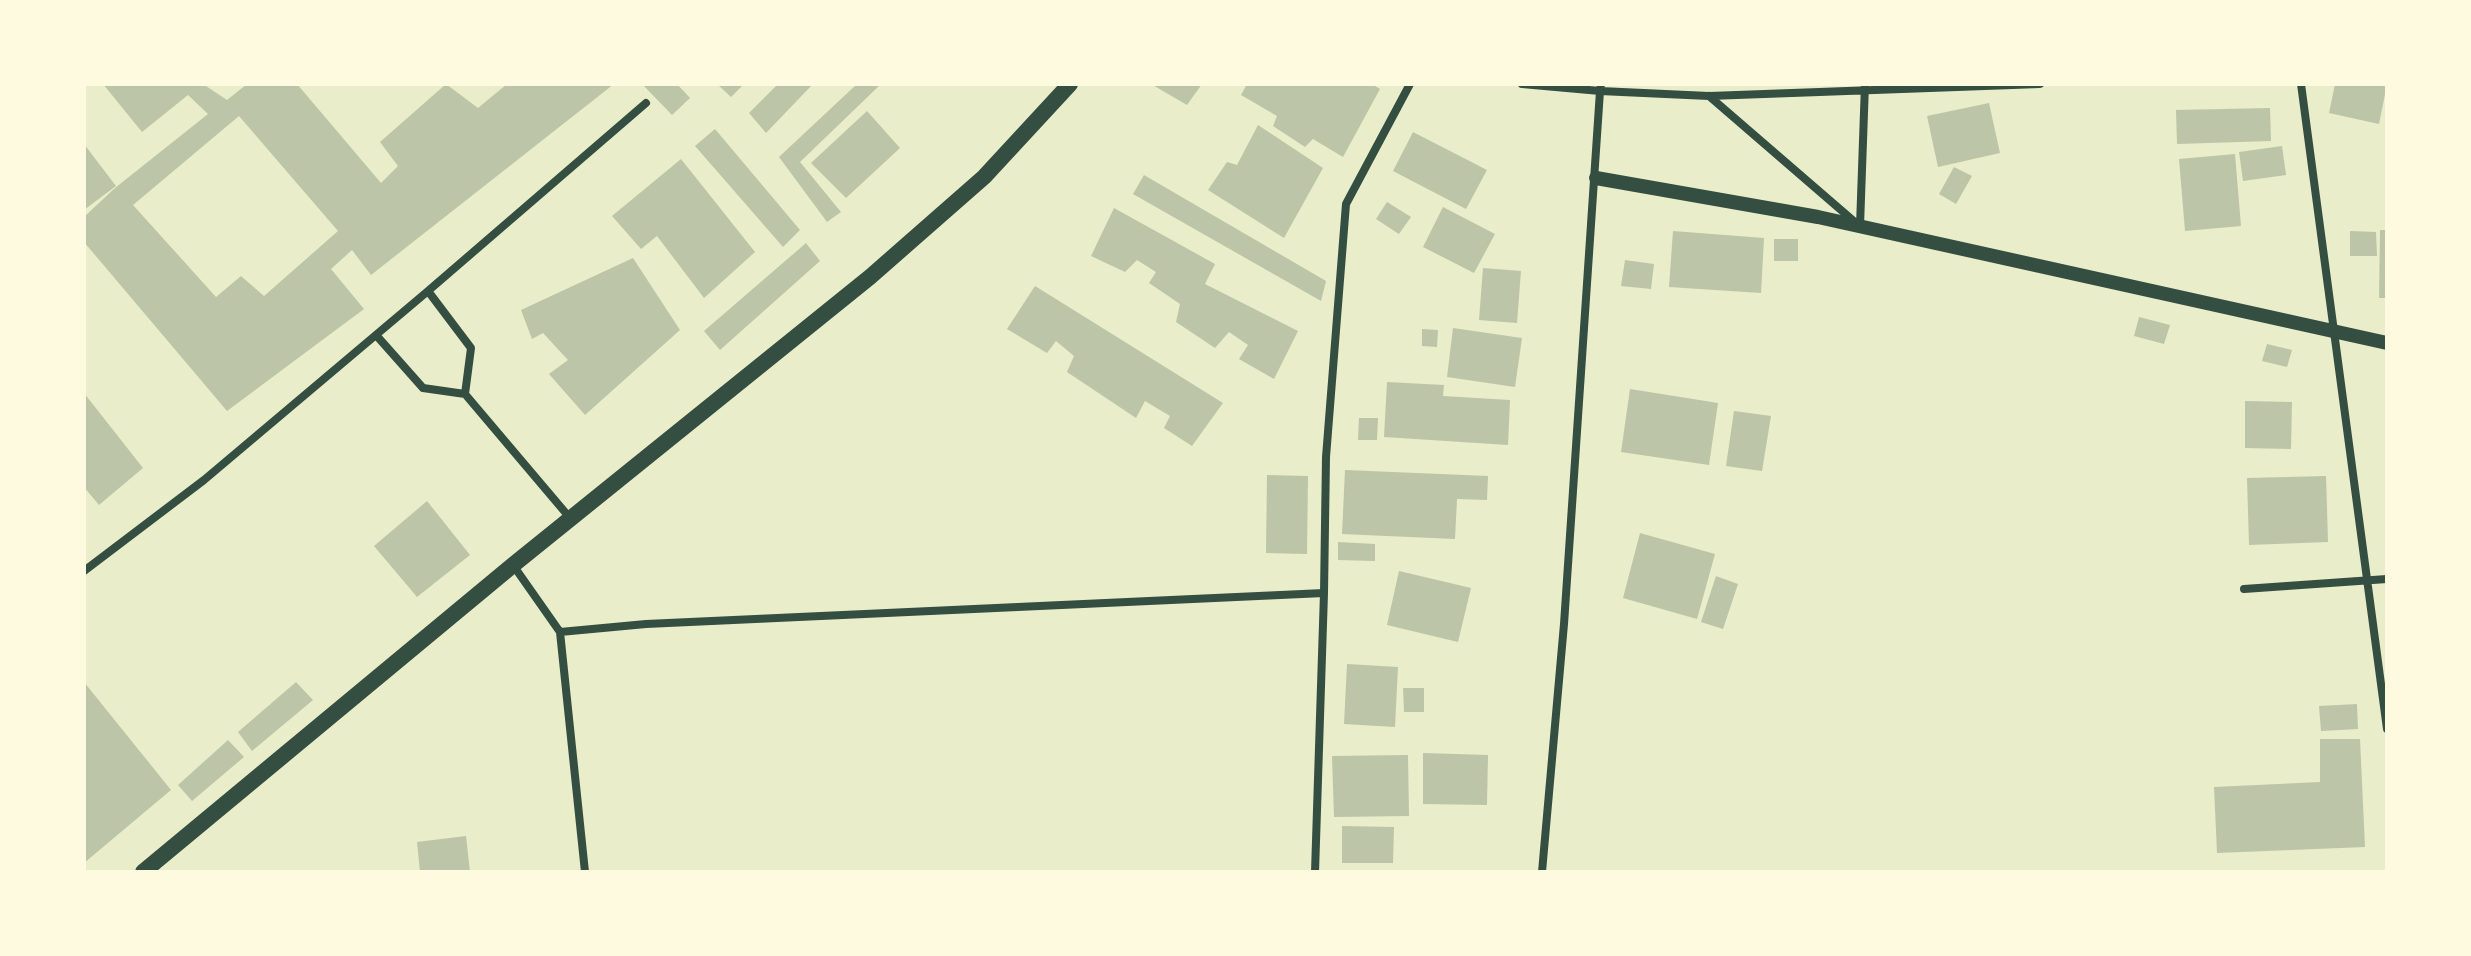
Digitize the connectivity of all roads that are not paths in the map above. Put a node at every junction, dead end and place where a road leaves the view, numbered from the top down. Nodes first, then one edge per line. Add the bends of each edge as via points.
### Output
1 (1070, 84) edge
2 (1410, 84) edge
3 (1522, 84) edge
4 (2040, 84) edge
5 (2301, 84) edge
6 (1600, 87) edge
7 (1865, 88) edge
8 (1709, 96) junction
9 (646, 103) dead end
10 (1596, 178) junction
11 (1860, 226) junction
12 (428, 291) junction
13 (2334, 332) junction
14 (376, 335) junction
15 (2387, 343) edge
16 (465, 394) junction
17 (570, 518) junction
18 (513, 565) junction
19 (84, 571) edge
20 (2387, 579) edge
21 (2366, 580) junction
22 (2244, 589) dead end
23 (1324, 593) junction
24 (560, 632) junction
25 (2387, 729) edge
26 (143, 872) edge
27 (585, 872) edge
28 (1315, 872) edge
29 (1542, 872) edge

1 - 17 main road via 984,177 927,227
2 - 23 street via 1346,204 1326,457
3 - 6 street
4 - 7 street
5 - 13 street
6 - 8 street
6 - 10 street
7 - 8 street
7 - 11 street
8 - 11 street
9 - 12 street
10 - 11 street
10 - 29 street
11 - 13 street
12 - 14 street
12 - 16 street via 471,348
13 - 15 street
13 - 21 street
14 - 16 street via 423,388
14 - 19 street via 204,480
16 - 17 street
17 - 18 main road
18 - 24 street
18 - 26 main road
20 - 21 street
21 - 22 street
21 - 25 street
23 - 24 street
23 - 28 street
24 - 27 street

